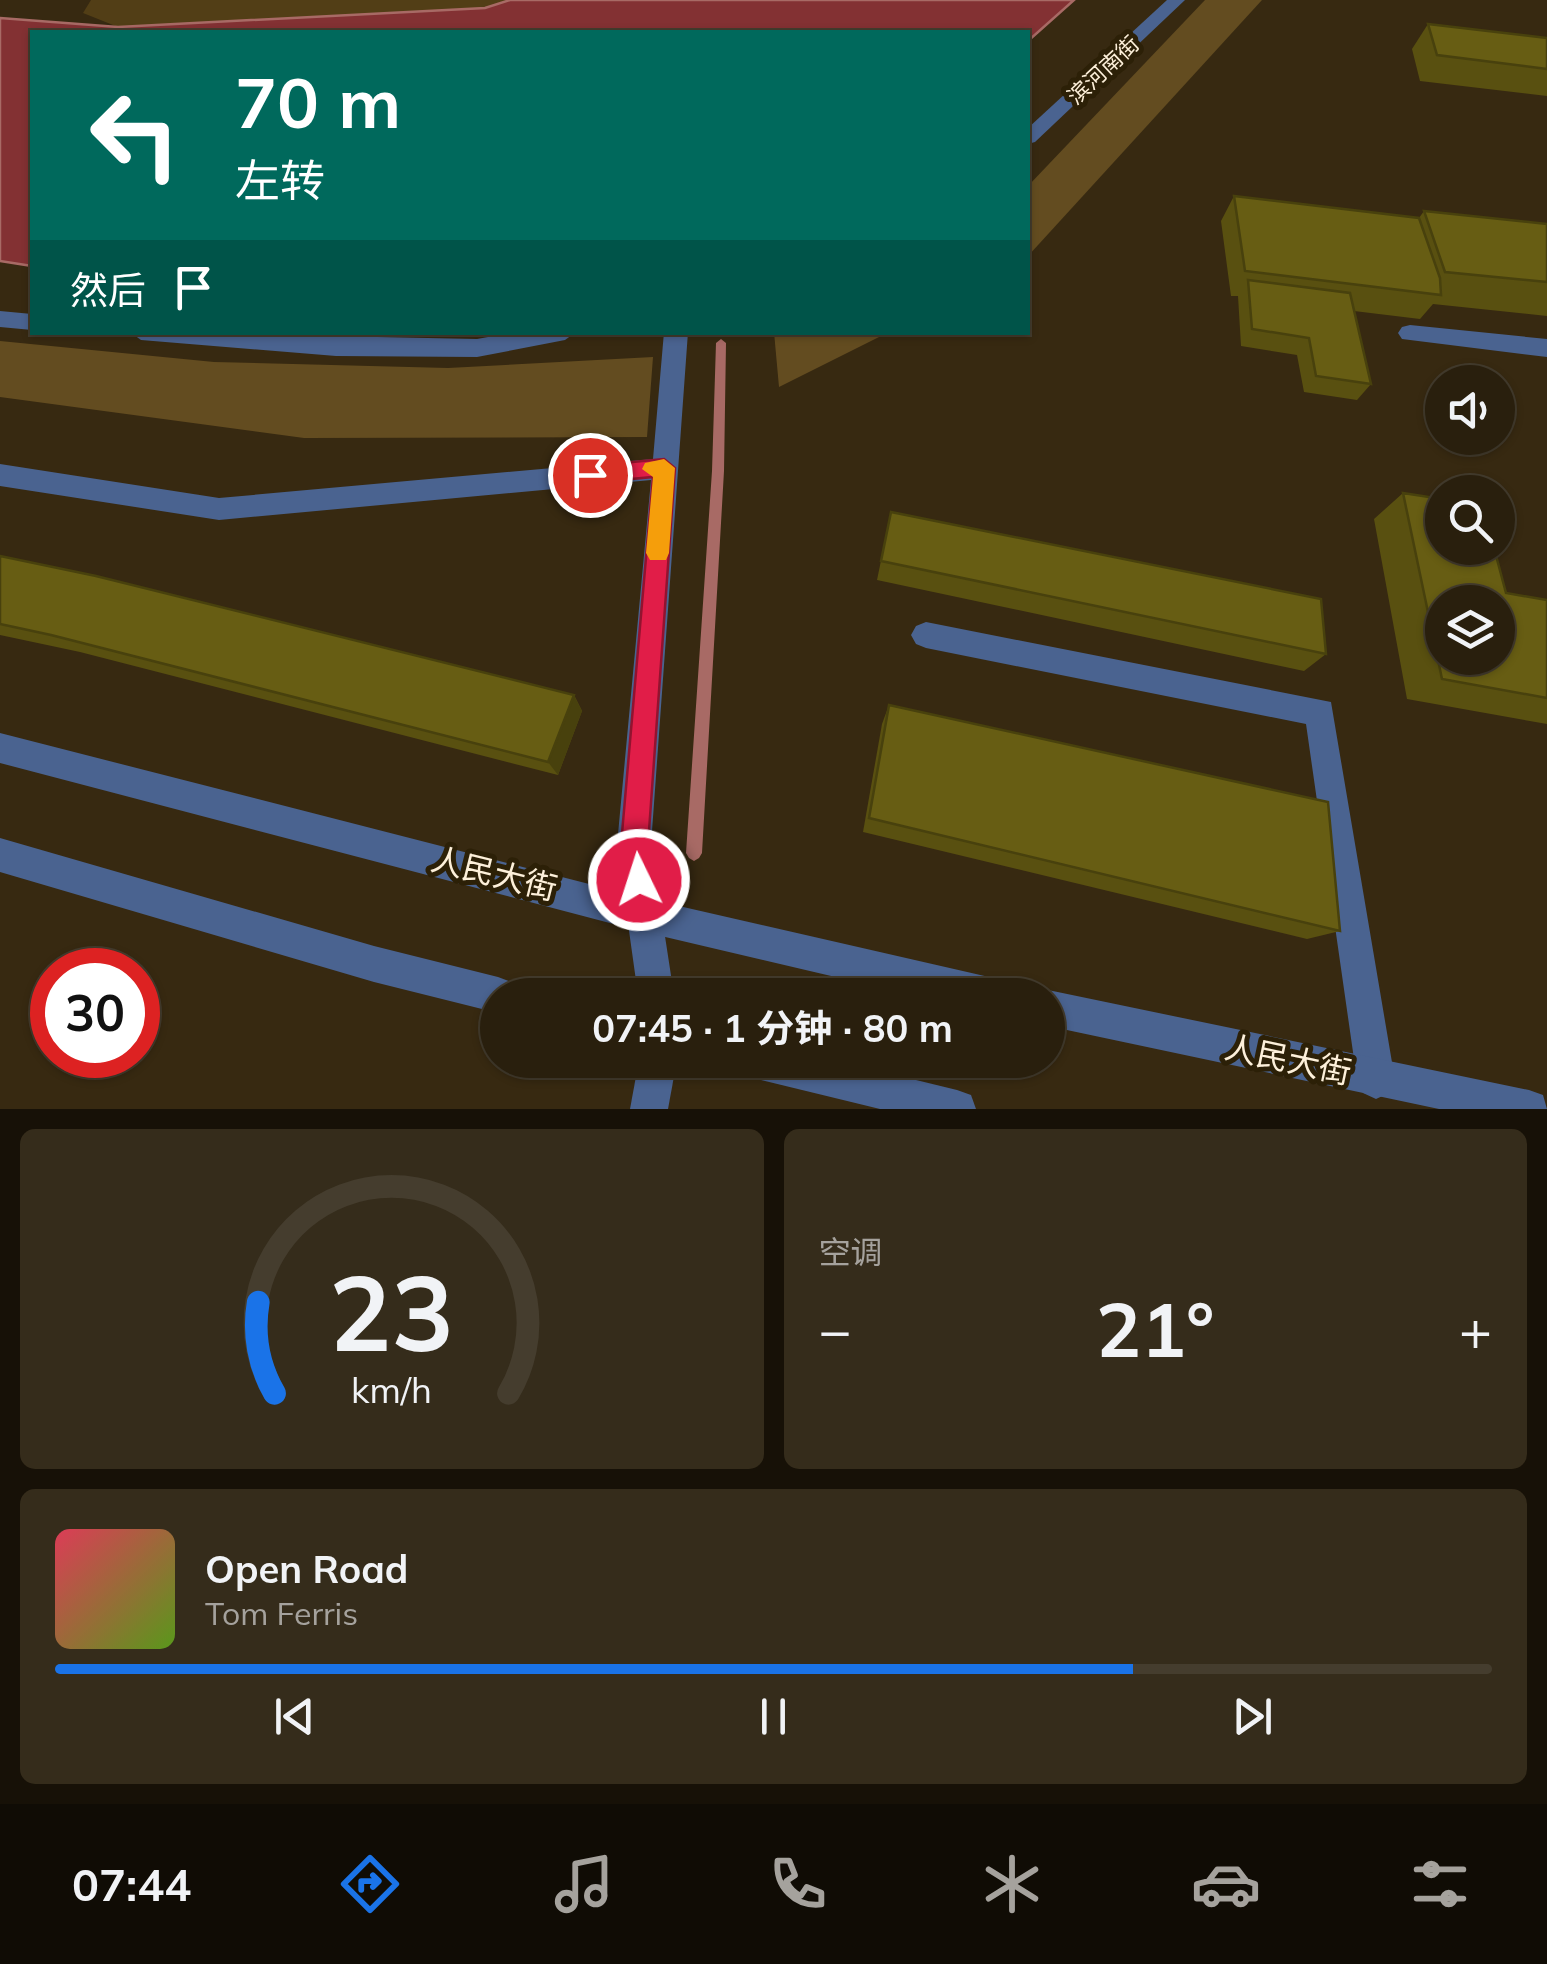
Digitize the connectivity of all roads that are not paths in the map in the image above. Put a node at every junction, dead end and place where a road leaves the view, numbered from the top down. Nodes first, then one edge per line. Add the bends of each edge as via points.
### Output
1 (1177, 0) edge
2 (1030, 136) edge
3 (0, 320) edge
4 (30, 322) edge
5 (1410, 333) dead end
6 (177, 335) edge
7 (549, 335) edge
8 (676, 335) edge
9 (1547, 348) edge
10 (664, 468) junction
11 (0, 474) edge
12 (926, 635) dead end
13 (0, 748) edge
14 (0, 855) edge
15 (644, 915) junction
16 (653, 978) edge
17 (916, 978) edge
18 (480, 991) edge
19 (1065, 1012) edge
20 (655, 1078) edge
21 (830, 1078) edge
22 (1376, 1080) junction
23 (649, 1109) edge
24 (957, 1109) edge
25 (1528, 1109) edge

1 - 2 street, 滨河南街
3 - 4 street
5 - 9 street
6 - 7 street via 336,348 476,348
8 - 10 street
10 - 11 street via 219,509
10 - 15 street via 634,845
12 - 22 street via 1320,712
13 - 15 street, 人民大街
14 - 18 street
15 - 16 street
15 - 17 street, 人民大街
19 - 22 street, 人民大街
20 - 23 street
21 - 24 street
22 - 25 street, 人民大街

